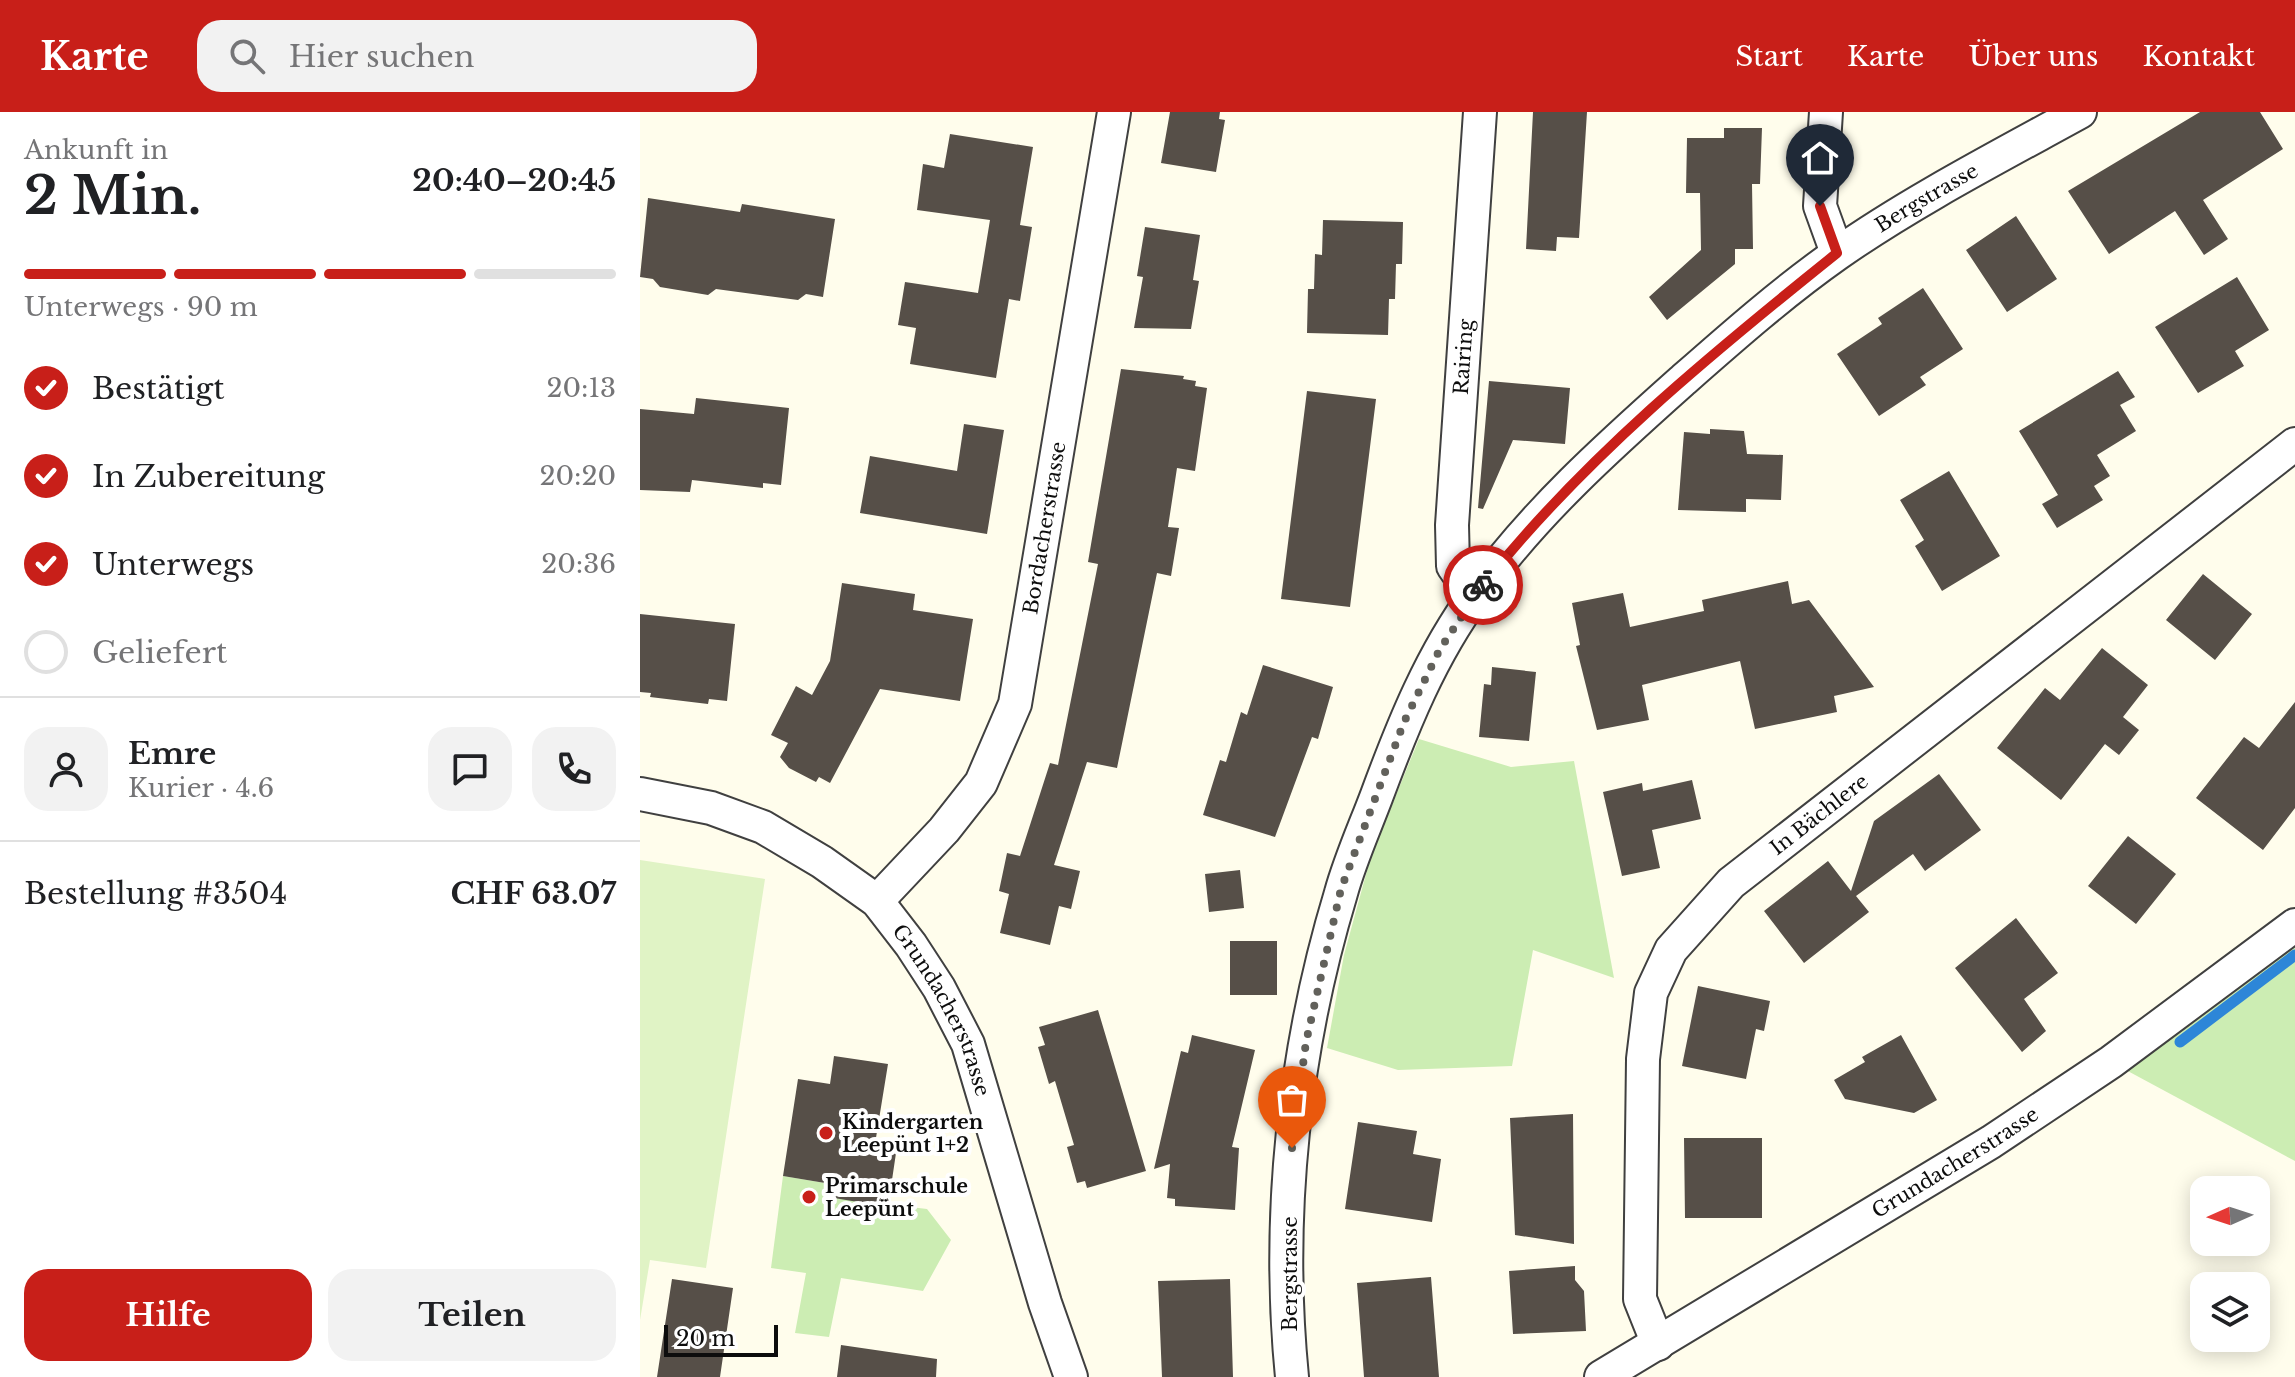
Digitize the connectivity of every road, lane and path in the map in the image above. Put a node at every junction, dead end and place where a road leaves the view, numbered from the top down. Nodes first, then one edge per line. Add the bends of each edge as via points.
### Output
1 (1114, 112) edge
2 (1480, 112) edge
3 (1826, 112) edge
4 (2080, 112) edge
5 (1837, 253) junction
6 (2295, 444) edge
7 (1474, 596) junction
8 (640, 794) edge
9 (877, 901) junction
10 (2295, 925) edge
11 (1658, 1344) junction
12 (1071, 1377) edge
13 (1292, 1377) edge
14 (1601, 1377) edge

1 - 9 street, Bordacherstrasse via 1015,704 981,783
2 - 7 street, Rairing via 1452,525 1453,566
3 - 5 street via 1820,206
4 - 5 street, Bergstrasse
5 - 7 street, Bergstrasse via 1615,441
6 - 11 street, In Bächlere via 1731,883 1671,950 1651,993 1643,1059 1640,1299
7 - 13 street, Bergstrasse via 1404,722 1341,889 1311,1017 1296,1097 1290,1173
8 - 9 street, Grundacherstrasse via 711,808 763,827
9 - 12 street, Grundacherstrasse via 939,988 968,1044
10 - 11 street, Grundacherstrasse via 2111,1062 1991,1142
11 - 14 street, Grundacherstrasse

